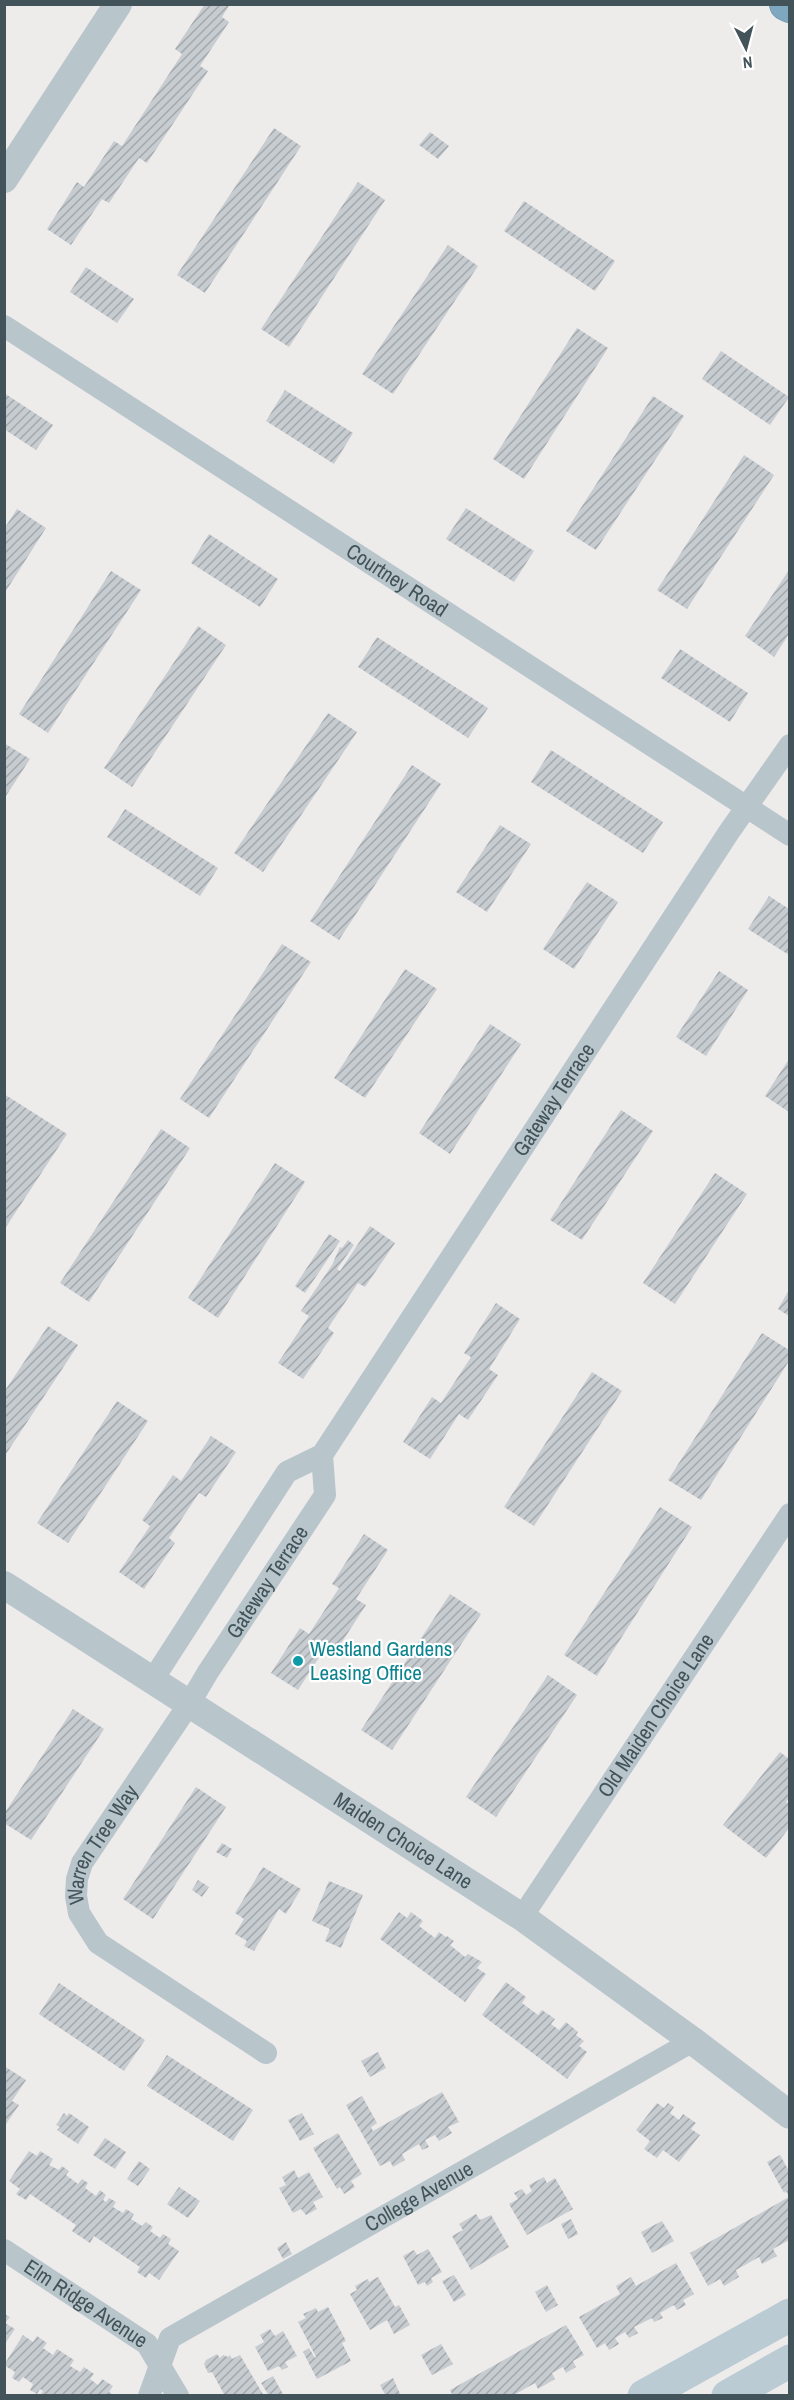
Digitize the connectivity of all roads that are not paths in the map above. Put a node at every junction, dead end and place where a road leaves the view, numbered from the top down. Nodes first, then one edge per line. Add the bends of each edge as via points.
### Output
1 (118, 4) edge
2 (4, 179) edge
3 (4, 326) edge
4 (789, 745) edge
5 (747, 806) junction
6 (789, 835) edge
7 (322, 1455) junction
8 (789, 1514) edge
9 (4, 1585) edge
10 (152, 1681) junction
11 (189, 1704) junction
12 (522, 1917) junction
13 (693, 2041) junction
14 (266, 2054) dead end
15 (789, 2115) edge
16 (4, 2250) edge
17 (789, 2314) edge
18 (789, 2361) edge
19 (161, 2366) junction
20 (149, 2396) edge
21 (178, 2396) edge
22 (644, 2396) edge
23 (728, 2396) edge

1 - 2 street
3 - 5 street, Courtney Road
4 - 5 street, Gateway Terrace
5 - 6 street, Courtney Road
5 - 7 street, Gateway Terrace
7 - 10 street, Gateway Terrace via 287,1472
7 - 11 street, Gateway Terrace via 325,1495
8 - 12 street, Old Maiden Choice Lane
9 - 10 street, Maiden Choice Lane
10 - 11 street, Maiden Choice Lane
11 - 12 street, Maiden Choice Lane
11 - 14 street, Warren Tree Way via 82,1863 77,1879 79,1913 98,1943
12 - 13 street, Maiden Choice Lane
13 - 15 street, Maiden Choice Lane
13 - 19 street, College Avenue via 170,2338
16 - 19 street, Elm Ridge Avenue via 147,2344
17 - 22 main road
18 - 23 main road
19 - 20 street
19 - 21 street, Elm Ridge Avenue

